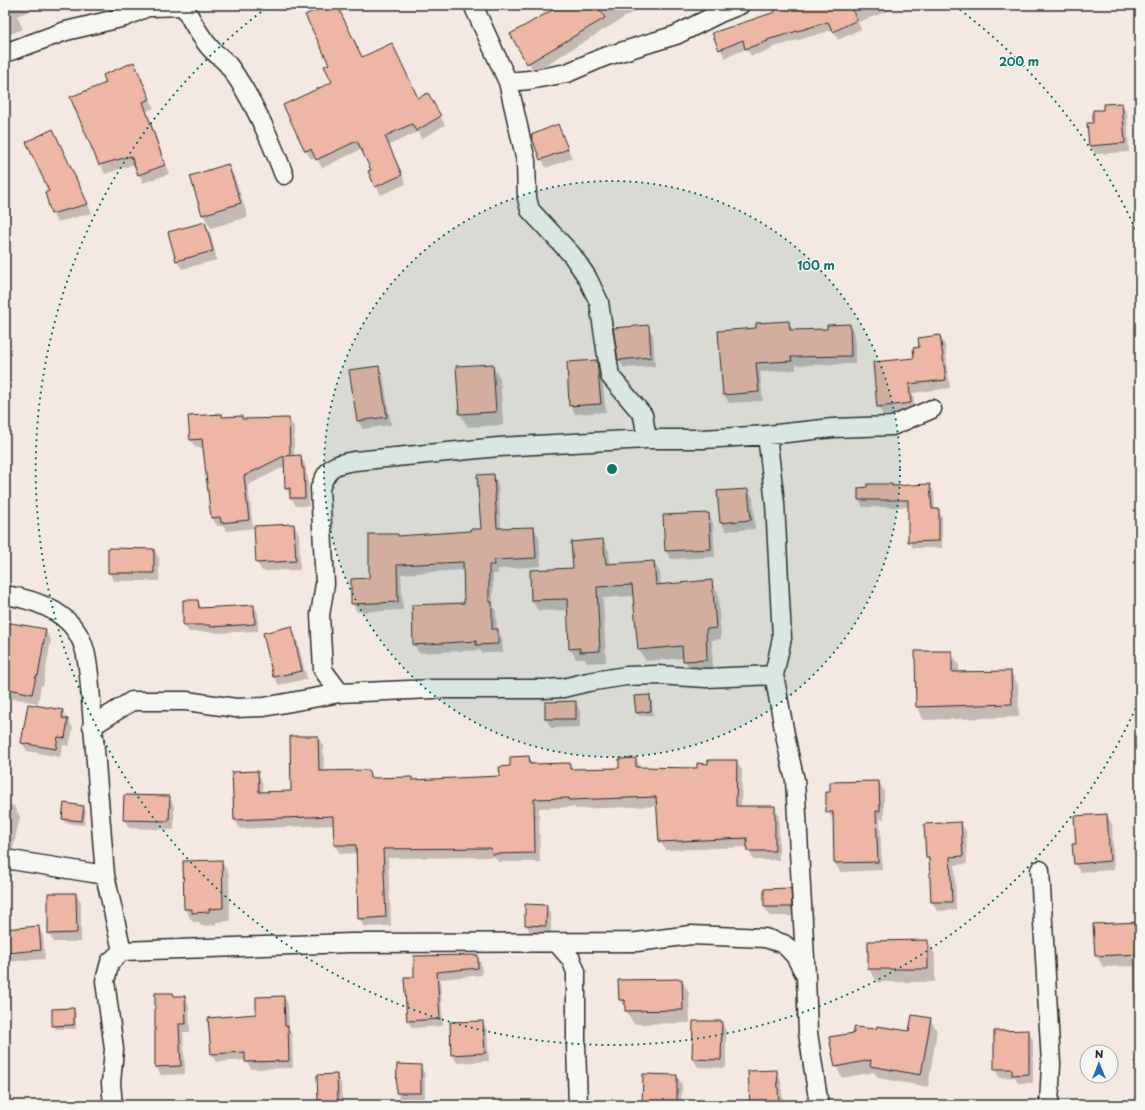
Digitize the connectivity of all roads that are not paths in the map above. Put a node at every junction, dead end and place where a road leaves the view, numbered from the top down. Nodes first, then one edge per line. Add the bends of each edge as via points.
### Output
1 (473, 5) edge
2 (740, 5) edge
3 (151, 6) edge
4 (5, 53) edge
5 (508, 82) junction
6 (284, 175) dead end
7 (932, 409) dead end
8 (767, 434) junction
9 (647, 439) junction
10 (5, 595) edge
11 (774, 675) junction
12 (340, 693) junction
13 (92, 726) junction
14 (5, 859) edge
15 (1040, 870) dead end
16 (105, 875) junction
17 (557, 943) junction
18 (122, 951) junction
19 (806, 976) junction
20 (113, 1105) edge
21 (578, 1105) edge
22 (819, 1105) edge
23 (1049, 1105) edge

1 - 5 street
2 - 5 street via 676,34 604,57 567,73
3 - 4 street via 125,17 66,31
3 - 6 street via 184,6 196,29 238,80 269,136
5 - 9 street via 526,161 527,198 530,210 572,255 587,277 599,302 610,376 643,415
7 - 8 street via 892,426
8 - 9 street via 703,439
8 - 11 street via 782,638
9 - 12 street via 452,451 355,461 334,466 325,474 320,488 325,584 320,615 323,670
10 - 13 street via 40,604 61,614 78,633 85,650 89,675
11 - 12 street via 706,678 626,676 563,688 439,688
11 - 19 street via 795,780
12 - 13 street via 264,706 236,708 186,701 132,701
13 - 16 street
14 - 16 street
15 - 23 street via 1051,1064
16 - 18 street
17 - 18 street via 350,943
17 - 19 street via 637,942 691,935 765,938 784,944 795,956
17 - 21 street via 571,959 576,972
18 - 20 street via 110,962 106,981 114,1049 111,1083
19 - 22 street via 808,1033

